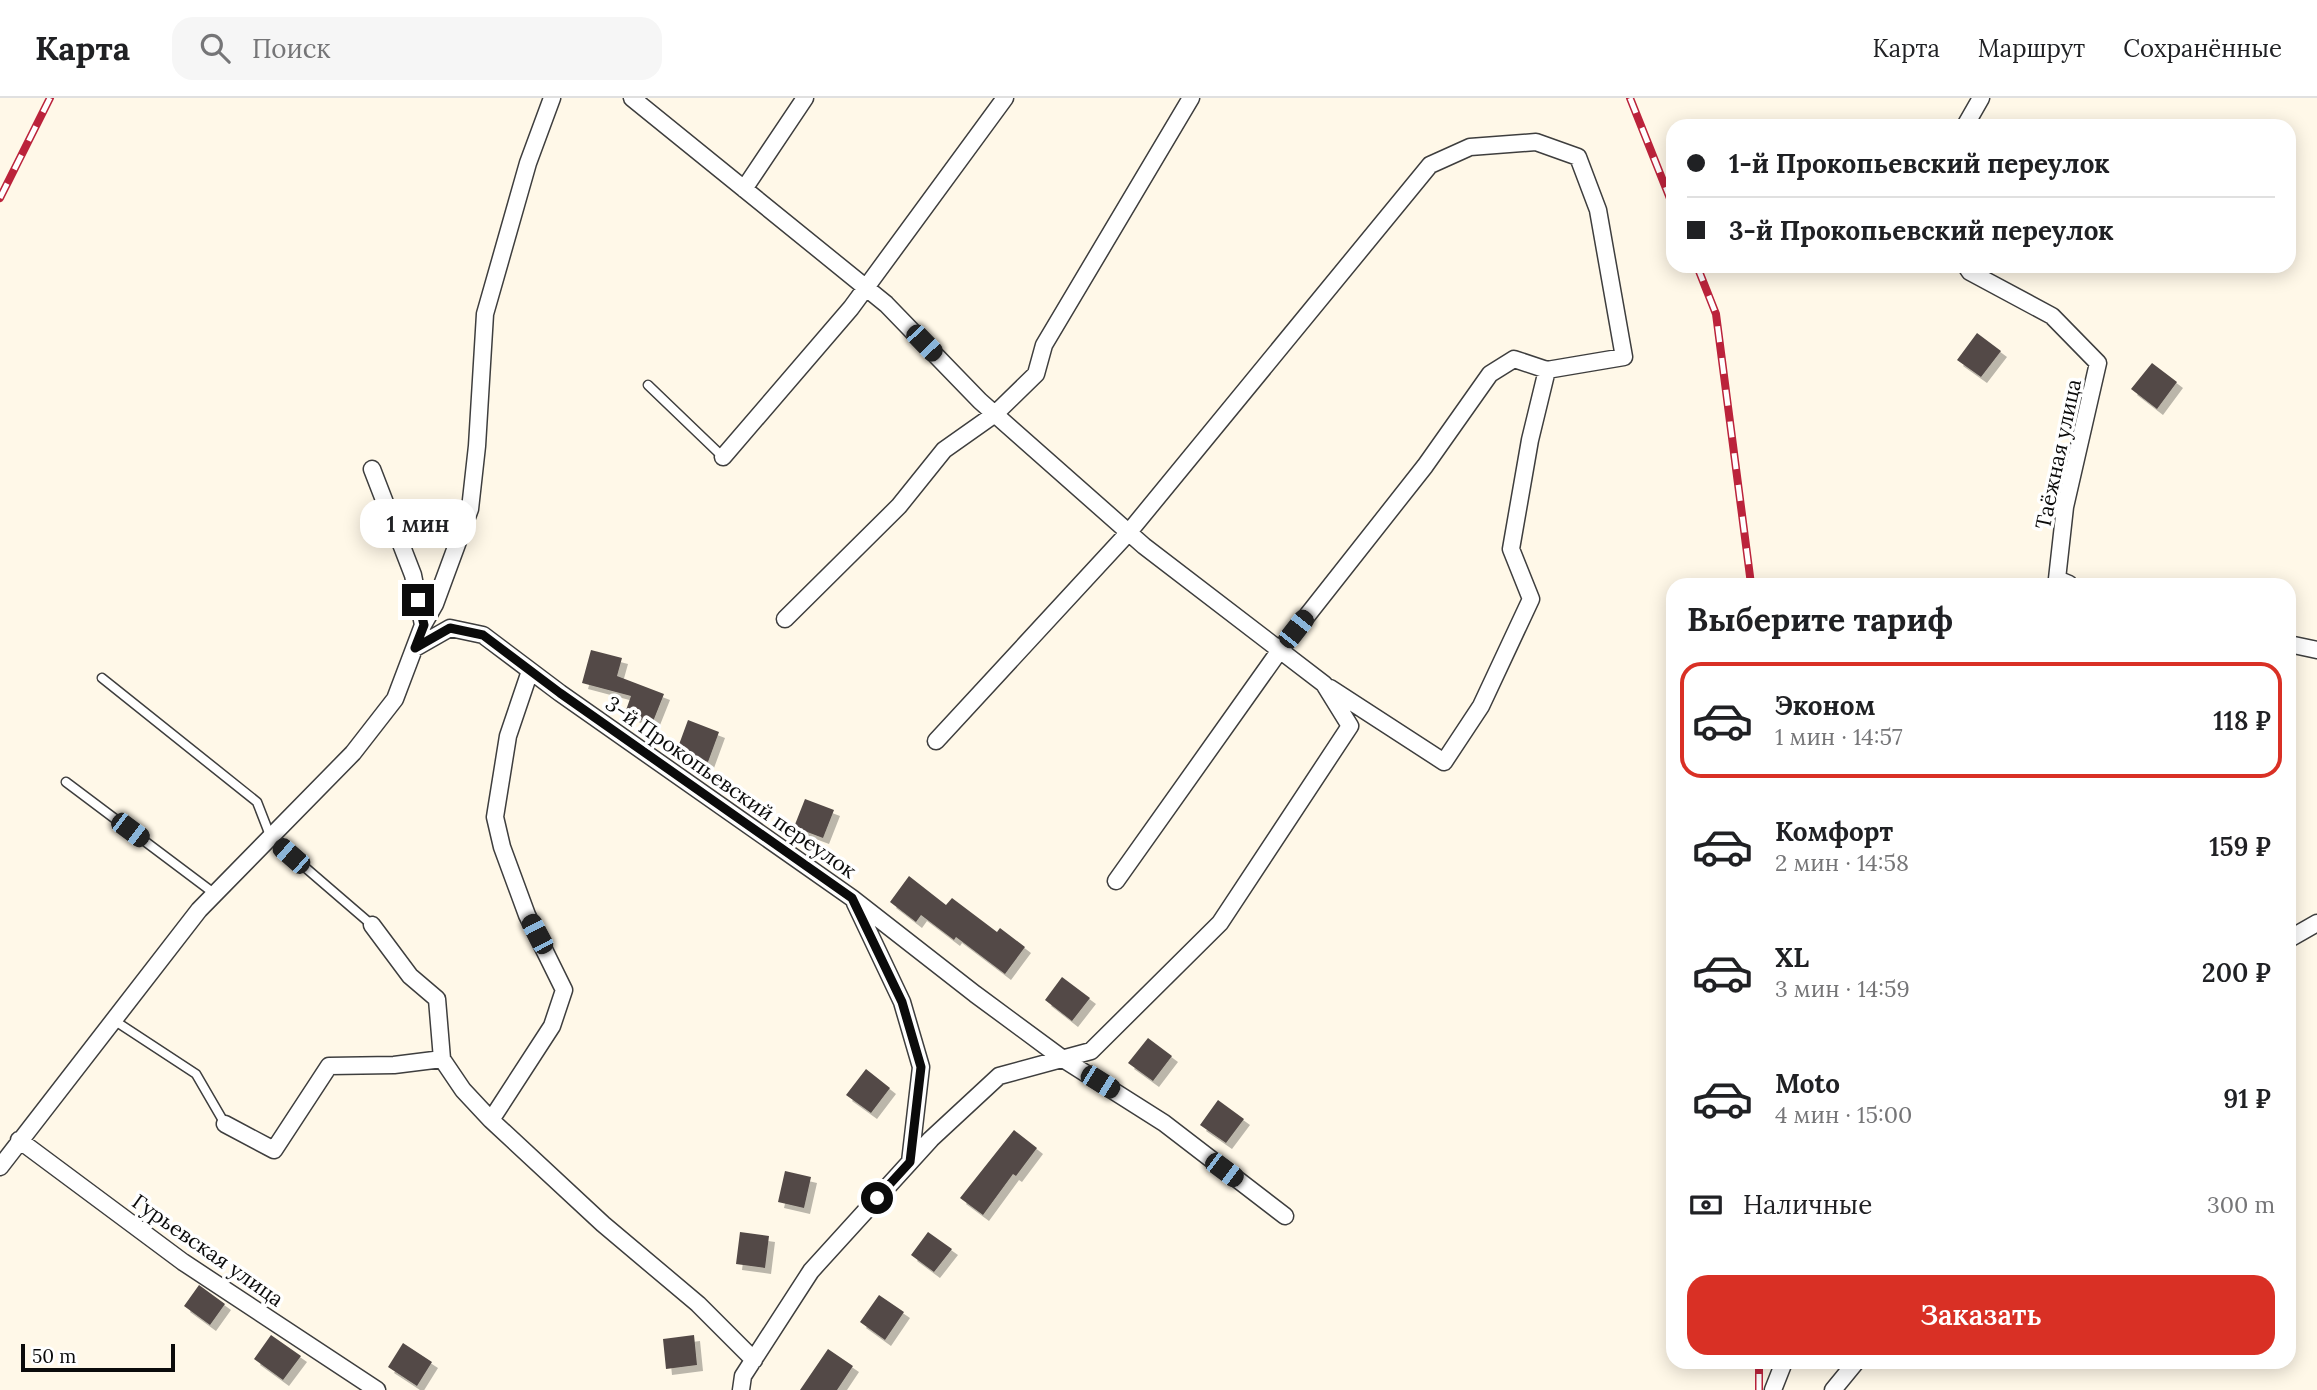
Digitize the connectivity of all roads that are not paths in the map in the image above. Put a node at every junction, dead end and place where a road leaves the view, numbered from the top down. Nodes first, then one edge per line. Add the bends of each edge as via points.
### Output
1 (552, 98) edge
2 (632, 98) edge
3 (805, 98) edge
4 (1005, 98) edge
5 (1191, 98) edge
6 (1981, 98) edge
7 (1969, 119) edge
8 (744, 189) junction
9 (1972, 273) edge
10 (865, 287) junction
11 (1547, 370) junction
12 (648, 385) dead end
13 (995, 414) junction
14 (723, 457) joint
15 (372, 469) dead end
16 (1129, 532) junction
17 (2057, 578) edge
18 (785, 619) dead end
19 (424, 625) junction
20 (2296, 646) edge
21 (415, 648) junction
22 (1280, 650) junction
23 (2317, 650) edge
24 (530, 671) junction
25 (102, 678) dead end
26 (1324, 684) junction
27 (936, 741) dead end
28 (66, 782) dead end
29 (271, 838) junction
30 (1116, 881) dead end
31 (215, 894) junction
32 (852, 898) junction
33 (2317, 923) edge
34 (372, 925) joint
35 (2296, 935) edge
36 (112, 1019) junction
37 (442, 1059) junction
38 (1063, 1059) junction
39 (491, 1120) junction
40 (225, 1124) joint
41 (19, 1140) junction
42 (910, 1162) junction
43 (0, 1167) edge
44 (1285, 1216) dead end
45 (754, 1360) junction
46 (1781, 1369) edge
47 (1850, 1369) edge
48 (377, 1390) edge
49 (741, 1390) edge
50 (1773, 1390) edge
51 (1832, 1390) edge

1 - 19 street via 528,163 485,314 470,509
2 - 8 street
3 - 8 street
4 - 10 street
5 - 13 street via 1044,345 1036,374
6 - 7 street
8 - 10 street
9 - 17 street, Таёжная улица via 2052,316 2098,363 2065,507
10 - 13 street
10 - 14 street
11 - 16 street via 1624,357 1598,210 1578,157 1536,142 1470,147 1430,165
11 - 22 street via 1514,359 1490,374 1425,466
11 - 26 street via 1511,549 1531,599 1482,706 1444,762
12 - 14 lane
13 - 16 street
13 - 18 street via 944,450 899,506
15 - 19 street via 413,575
16 - 22 street
16 - 27 street
19 - 21 street
20 - 23 street
21 - 24 street, 3-й Прокопьевский переулок via 450,628 483,635
21 - 29 street via 395,699 353,753
22 - 26 street
22 - 30 street
24 - 32 street, 3-й Прокопьевский переулок
24 - 39 street via 508,736 495,817 527,915 564,990 552,1026
25 - 29 lane via 257,802
26 - 38 street via 1350,726 1220,923 1091,1051
28 - 31 lane
29 - 31 street
29 - 34 lane
31 - 36 street
32 - 38 street, 3-й Прокопьевский переулок
32 - 42 street via 902,1002 921,1067
33 - 35 street
34 - 37 street via 410,976 437,999
36 - 40 lane via 196,1074
36 - 41 street
37 - 39 street
37 - 40 street via 329,1066 274,1150
38 - 42 street via 999,1076
38 - 44 street, 3-й Прокопьевский переулок via 1164,1123
39 - 45 street via 698,1304
41 - 43 street
41 - 48 street, Гурьевская улица via 183,1262
42 - 45 street via 811,1271
45 - 49 street via 743,1376
46 - 50 street
47 - 51 street

